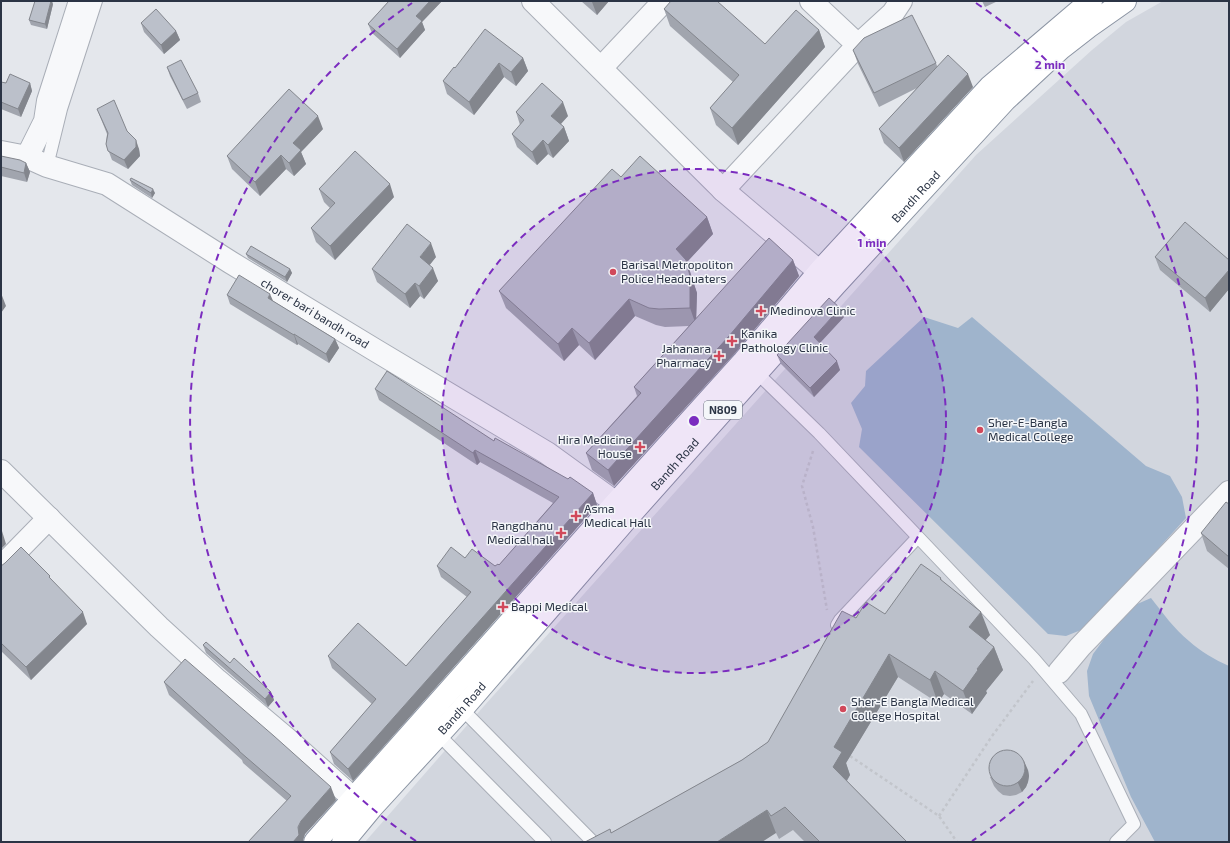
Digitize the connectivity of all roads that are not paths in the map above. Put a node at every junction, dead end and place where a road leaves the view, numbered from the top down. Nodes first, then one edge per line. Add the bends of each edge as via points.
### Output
1 (80, 1) edge
2 (96, 1) edge
3 (533, 1) edge
4 (664, 1) edge
5 (812, 1) edge
6 (901, 1) edge
7 (1125, 1) edge
8 (1086, 3) edge
9 (858, 45) junction
10 (601, 68) junction
11 (1, 152) edge
12 (27, 157) junction
13 (47, 166) junction
14 (723, 190) junction
15 (827, 278) junction
16 (750, 367) junction
17 (1, 470) edge
18 (1229, 492) edge
19 (616, 503) junction
20 (49, 518) junction
21 (918, 536) junction
22 (1, 567) edge
23 (832, 634) edge
24 (1051, 670) junction
25 (446, 694) junction
26 (462, 709) junction
27 (431, 728) junction
28 (354, 799) junction
29 (596, 841) edge
30 (315, 842) edge
31 (343, 842) edge
32 (545, 842) edge
33 (1116, 842) edge

1 - 12 street via 48,101 45,121
2 - 13 lane via 61,109
3 - 10 street
4 - 10 street
5 - 9 street
6 - 9 street via 893,13
7 - 15 highway, Bandh Road / N809 via 1061,48 1005,100
8 - 15 highway, Bandh Road / N809 via 990,87
9 - 14 street
10 - 14 street
11 - 12 street, chorer bari bandh road
12 - 13 street, chorer bari bandh road
13 - 19 street, chorer bari bandh road via 107,184 547,453
14 - 15 street
15 - 16 highway, Bandh Road / N809
16 - 19 highway, Bandh Road / N809
16 - 21 lane via 819,433
16 - 26 highway, Bandh Road / N809 via 628,517
17 - 20 street
18 - 24 street via 1080,647
19 - 25 highway, Bandh Road / N809
20 - 22 street
20 - 28 street via 159,627
21 - 23 lane via 840,620
21 - 24 lane
24 - 33 lane via 1081,714 1134,824
25 - 26 lane
25 - 27 highway, Bandh Road / N809
26 - 27 highway, Bandh Road / N809
26 - 29 lane
27 - 28 highway, Bandh Road / N809
27 - 31 highway, Bandh Road / N809
27 - 32 lane
28 - 30 highway, Bandh Road / N809

